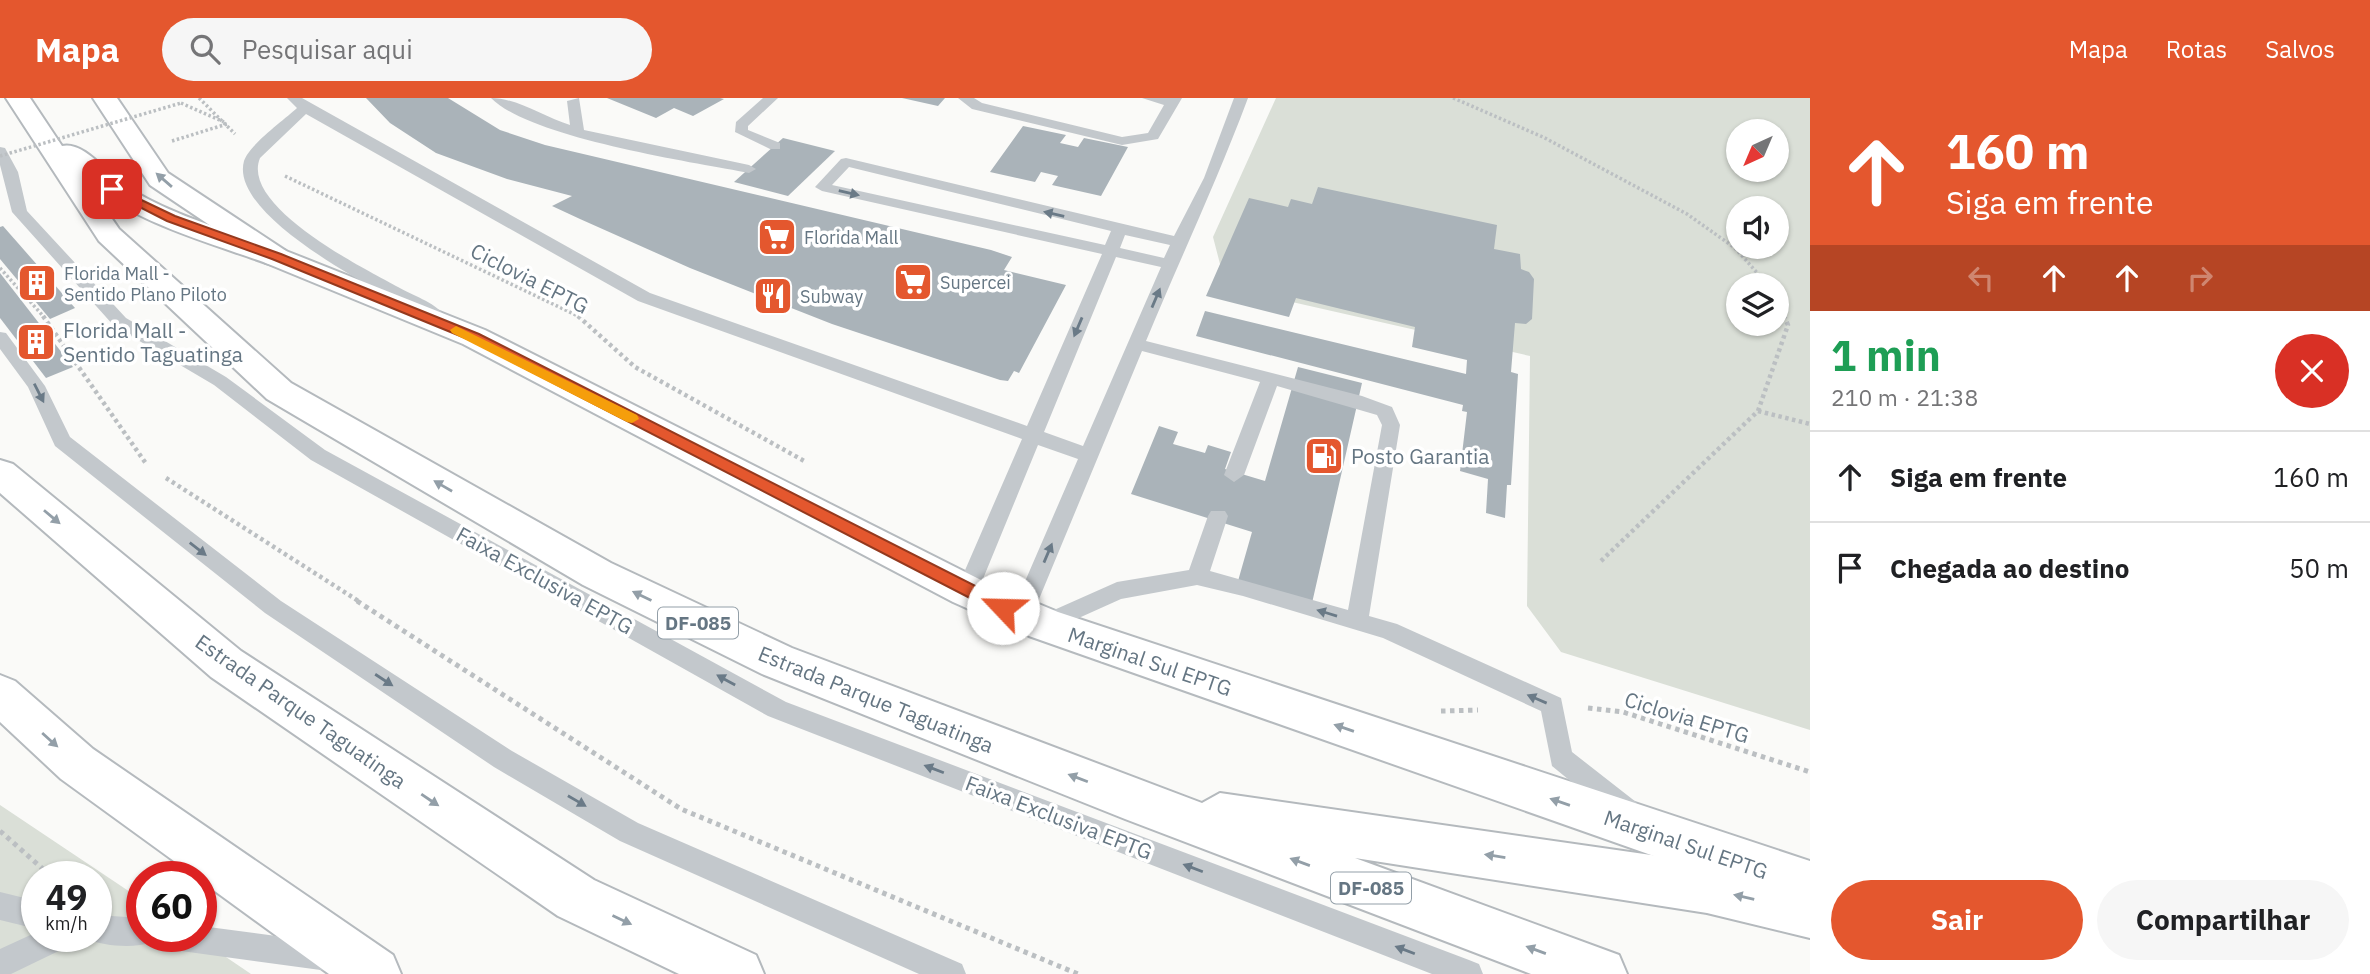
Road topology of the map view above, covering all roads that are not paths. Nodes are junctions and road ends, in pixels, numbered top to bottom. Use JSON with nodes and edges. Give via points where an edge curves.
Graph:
{"nodes":[{"id":1,"x":105,"y":98,"type":"edge"},
{"id":2,"x":498,"y":98,"type":"edge"},
{"id":3,"x":771,"y":98,"type":"edge"},
{"id":4,"x":965,"y":98,"type":"edge"},
{"id":5,"x":1149,"y":98,"type":"edge"},
{"id":6,"x":1241,"y":98,"type":"edge"},
{"id":7,"x":574,"y":101,"type":"dead end"},
{"id":8,"x":1174,"y":101,"type":"edge"},
{"id":9,"x":300,"y":103,"type":"edge"},
{"id":10,"x":23,"y":108,"type":"edge"},
{"id":11,"x":577,"y":130,"type":"junction"},
{"id":12,"x":775,"y":146,"type":"dead end"},
{"id":13,"x":0,"y":151,"type":"edge"},
{"id":14,"x":827,"y":158,"type":"dead end"},
{"id":15,"x":846,"y":162,"type":"junction"},
{"id":16,"x":749,"y":169,"type":"dead end"},
{"id":17,"x":802,"y":182,"type":"dead end"},
{"id":18,"x":822,"y":187,"type":"junction"},
{"id":19,"x":1120,"y":229,"type":"junction"},
{"id":20,"x":1179,"y":242,"type":"junction"},
{"id":21,"x":1111,"y":250,"type":"junction"},
{"id":22,"x":276,"y":257,"type":"junction"},
{"id":23,"x":1170,"y":264,"type":"junction"},
{"id":24,"x":0,"y":337,"type":"edge"},
{"id":25,"x":474,"y":337,"type":"junction"},
{"id":26,"x":1137,"y":344,"type":"junction"},
{"id":27,"x":1271,"y":378,"type":"junction"},
{"id":28,"x":1033,"y":435,"type":"junction"},
{"id":29,"x":1090,"y":456,"type":"junction"},
{"id":30,"x":0,"y":473,"type":"edge"},
{"id":31,"x":1234,"y":475,"type":"dead end"},
{"id":32,"x":1218,"y":516,"type":"dead end"},
{"id":33,"x":1197,"y":577,"type":"junction"},
{"id":34,"x":967,"y":591,"type":"junction"},
{"id":35,"x":1032,"y":620,"type":"junction"},
{"id":36,"x":1357,"y":622,"type":"junction"},
{"id":37,"x":0,"y":694,"type":"edge"},
{"id":38,"x":1142,"y":803,"type":"junction"},
{"id":39,"x":1655,"y":835,"type":"junction"},
{"id":40,"x":1810,"y":886,"type":"edge"},
{"id":41,"x":0,"y":906,"type":"edge"},
{"id":42,"x":21,"y":911,"type":"edge"},
{"id":43,"x":1810,"y":912,"type":"edge"},
{"id":44,"x":217,"y":943,"type":"edge"},
{"id":45,"x":26,"y":952,"type":"edge"},
{"id":46,"x":0,"y":964,"type":"edge"},
{"id":47,"x":364,"y":967,"type":"edge"},
{"id":48,"x":737,"y":974,"type":"edge"},
{"id":49,"x":951,"y":974,"type":"edge"},
{"id":50,"x":1469,"y":974,"type":"edge"},
{"id":51,"x":1600,"y":974,"type":"edge"}],
"edges":[{"from":22,"to":1,"type":"main road","name":"Marginal Sul EPTG","one_way":true,"via":[[159,179]]},
{"from":2,"to":11,"type":"lane","via":[[537,119]]},
{"from":3,"to":12,"type":"lane","via":[[741,125],[748,137]]},
{"from":4,"to":8,"type":"lane","via":[[977,106],[1122,141],[1153,136]]},
{"from":5,"to":8,"type":"lane"},
{"from":6,"to":20,"type":"lane","via":[[1211,178]]},
{"from":7,"to":11,"type":"lane"},
{"from":9,"to":25,"type":"lane","via":[[251,160],[249,174],[255,192],[298,234]]},
{"from":9,"to":28,"type":"lane","via":[[644,297]]},
{"from":10,"to":22,"type":"main road","via":[[112,189],[171,219]]},
{"from":38,"to":10,"type":"main road","name":"Estrada Parque Taguatinga","number":"DF-085","one_way":true,"via":[[777,661],[597,574],[279,391],[109,235]]},
{"from":11,"to":16,"type":"lane"},
{"from":50,"to":13,"type":"lane","name":"Faixa Exclusiva EPTG","one_way":true,"via":[[777,709],[318,455],[220,382],[120,322],[20,212],[11,172]]},
{"from":14,"to":15,"type":"lane"},
{"from":15,"to":18,"type":"lane"},
{"from":19,"to":15,"type":"lane","one_way":true},
{"from":17,"to":18,"type":"lane"},
{"from":18,"to":21,"type":"lane","one_way":true},
{"from":19,"to":20,"type":"lane"},
{"from":19,"to":21,"type":"lane"},
{"from":20,"to":23,"type":"lane"},
{"from":21,"to":23,"type":"lane"},
{"from":21,"to":28,"type":"lane","one_way":true},
{"from":22,"to":25,"type":"main road","name":"Marginal Sul EPTG"},
{"from":26,"to":23,"type":"lane","one_way":true},
{"from":24,"to":49,"type":"lane","one_way":true,"via":[[36,386],[62,441],[273,607],[503,759],[629,832]]},
{"from":25,"to":34,"type":"main road","name":"Marginal Sul EPTG"},
{"from":26,"to":27,"type":"lane"},
{"from":26,"to":29,"type":"lane"},
{"from":27,"to":31,"type":"lane"},
{"from":27,"to":36,"type":"lane","via":[[1385,411],[1391,425]]},
{"from":28,"to":29,"type":"lane"},
{"from":28,"to":34,"type":"lane"},
{"from":35,"to":29,"type":"lane","one_way":true},
{"from":30,"to":48,"type":"main road","name":"Estrada Parque Taguatinga","one_way":true,"via":[[226,664],[576,898]]},
{"from":32,"to":33,"type":"lane"},
{"from":33,"to":35,"type":"lane","via":[[1146,583]]},
{"from":36,"to":33,"type":"lane","one_way":true},
{"from":34,"to":35,"type":"main road","name":"Marginal Sul EPTG"},
{"from":39,"to":35,"type":"main road","name":"Marginal Sul EPTG","one_way":true},
{"from":39,"to":36,"type":"lane","one_way":true,"via":[[1561,758],[1552,705],[1389,631]]},
{"from":37,"to":47,"type":"main road","one_way":true,"via":[[77,764]]},
{"from":43,"to":38,"type":"main road","one_way":true,"via":[[1707,888]]},
{"from":51,"to":38,"type":"main road","name":"Estrada Parque Taguatinga","number":"DF-085","one_way":true},
{"from":39,"to":40,"type":"main road","name":"Marginal Sul EPTG"},
{"from":41,"to":42,"type":"lane"},
{"from":44,"to":47,"type":"lane"},
{"from":45,"to":46,"type":"lane"}]}
